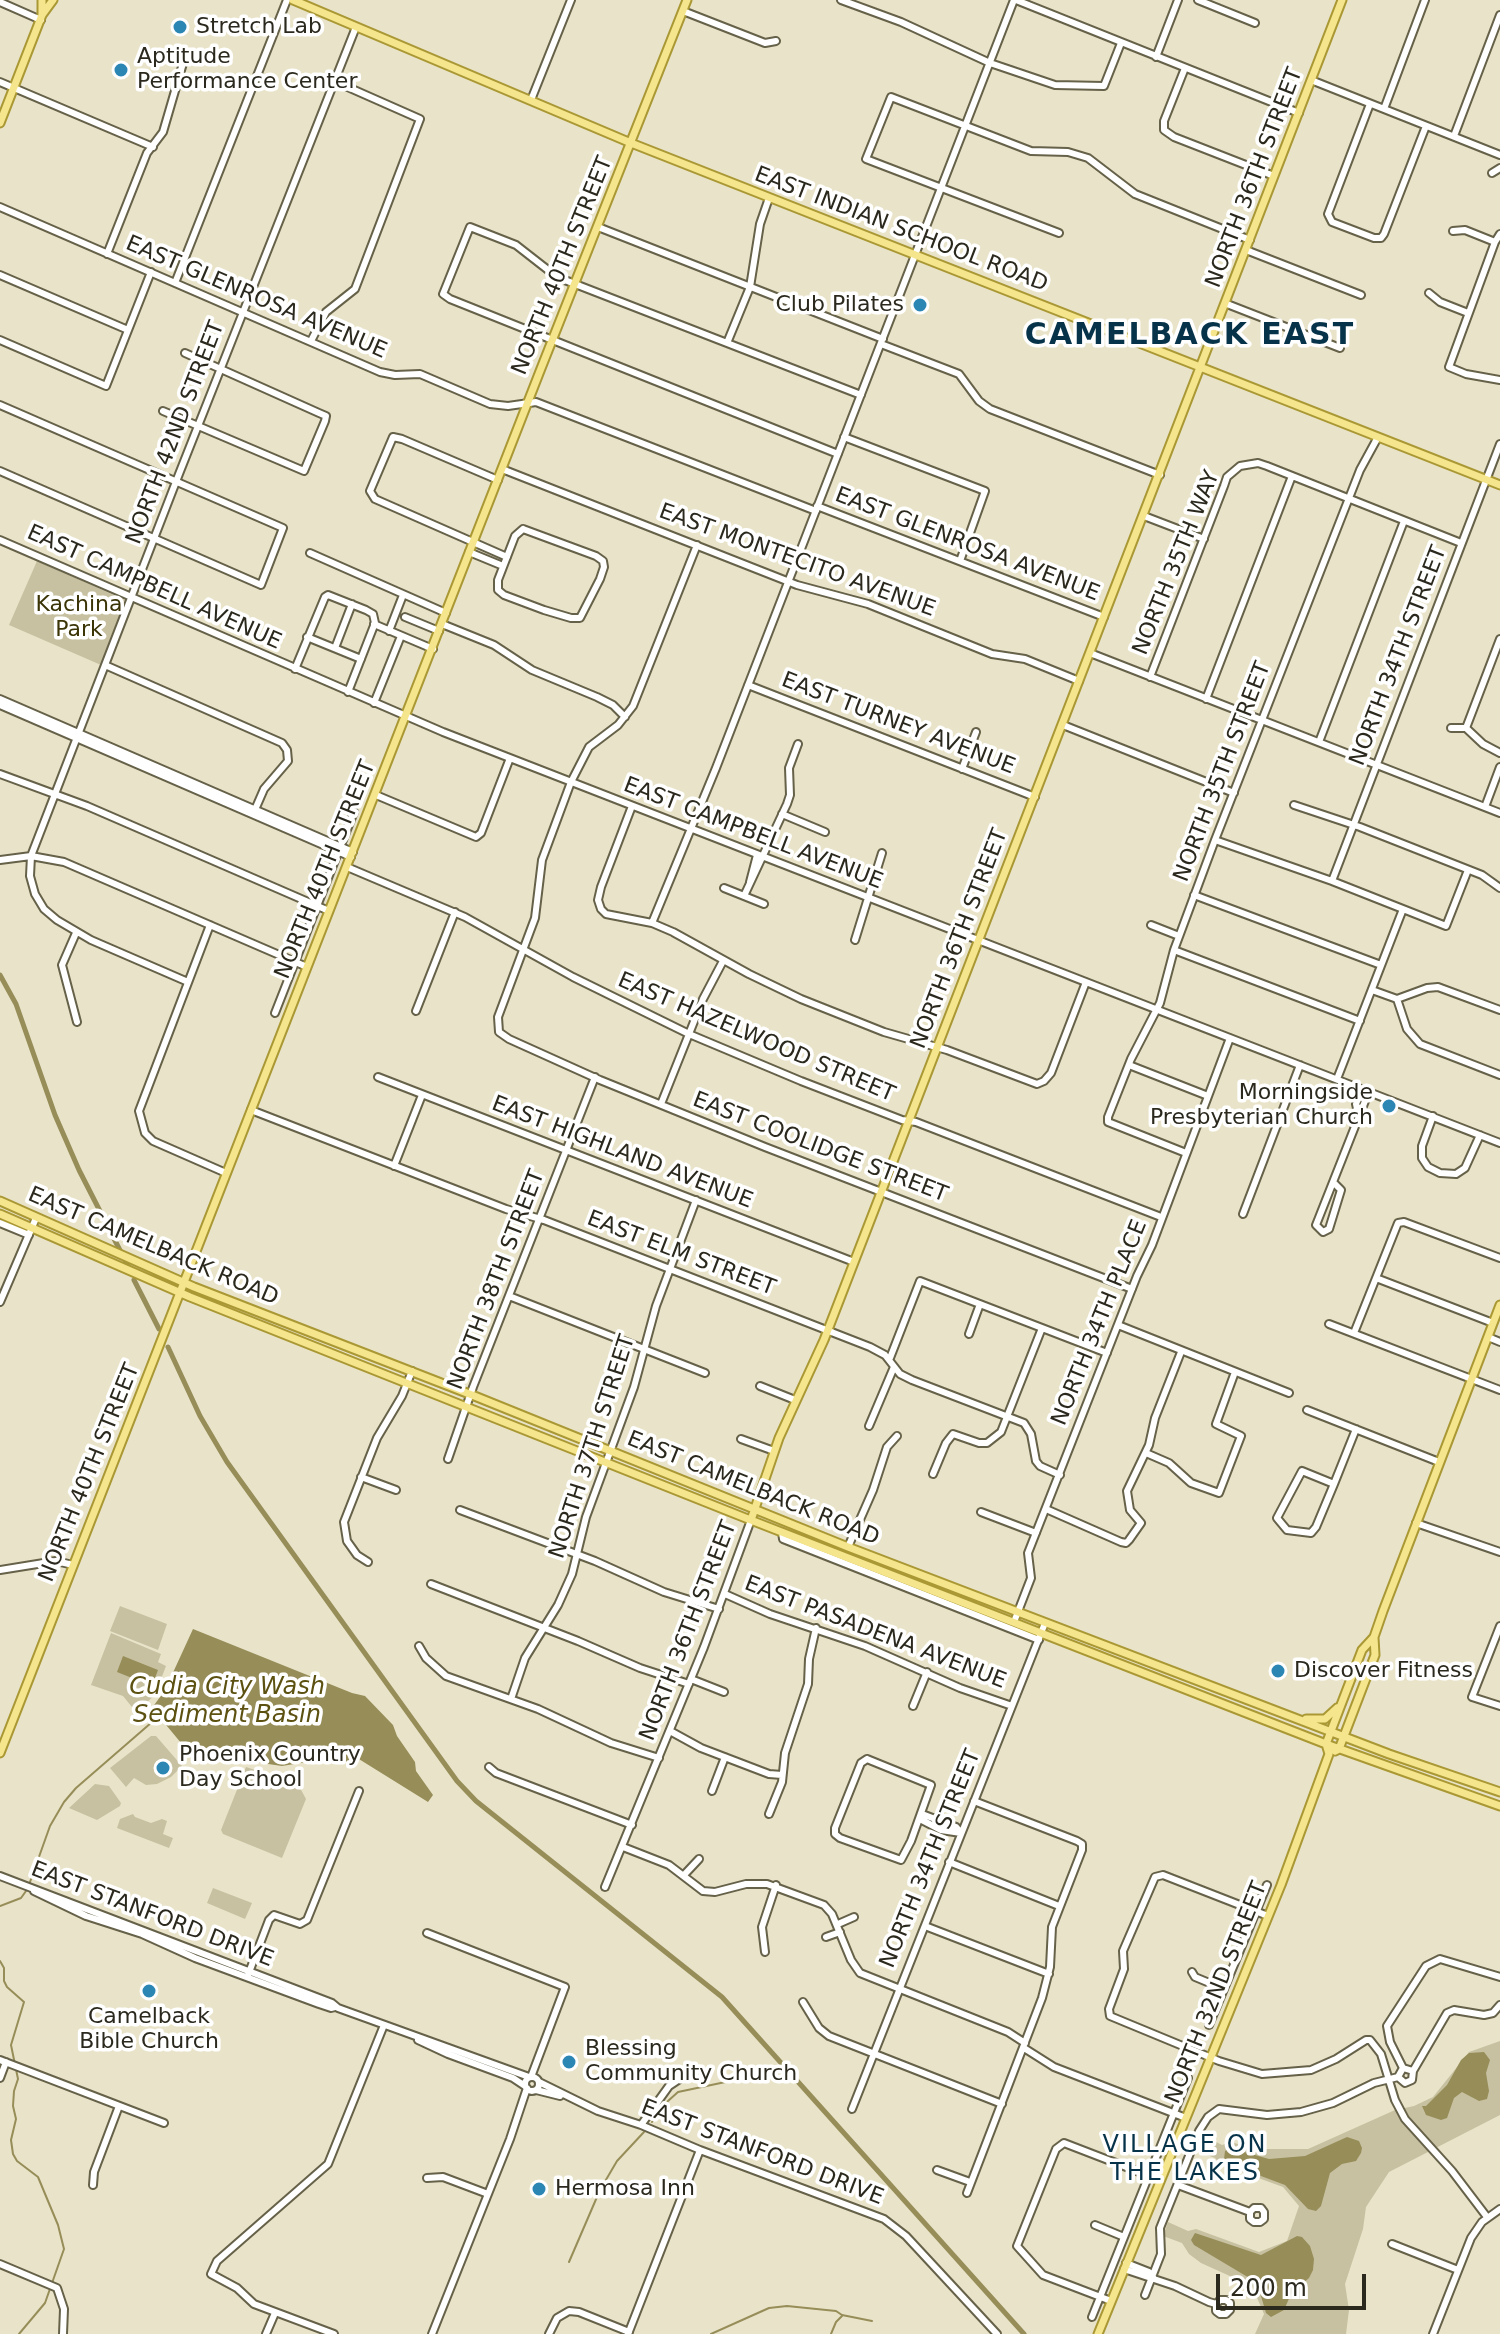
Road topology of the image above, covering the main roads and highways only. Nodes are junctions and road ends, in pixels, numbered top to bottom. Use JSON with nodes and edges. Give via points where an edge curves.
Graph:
{"nodes":[{"id":1,"x":42,"y":0,"type":"edge"},
{"id":2,"x":53,"y":0,"type":"edge"},
{"id":3,"x":290,"y":0,"type":"edge"},
{"id":4,"x":687,"y":0,"type":"edge"},
{"id":5,"x":1342,"y":0,"type":"edge"},
{"id":6,"x":42,"y":18,"type":"junction"},
{"id":7,"x":0,"y":123,"type":"edge"},
{"id":8,"x":631,"y":143,"type":"junction"},
{"id":9,"x":1202,"y":367,"type":"junction"},
{"id":10,"x":1500,"y":485,"type":"edge"},
{"id":11,"x":0,"y":1201,"type":"edge"},
{"id":12,"x":0,"y":1214,"type":"edge"},
{"id":13,"x":184,"y":1282,"type":"junction"},
{"id":14,"x":180,"y":1293,"type":"junction"},
{"id":15,"x":1500,"y":1305,"type":"edge"},
{"id":16,"x":316,"y":1334,"type":"junction"},
{"id":17,"x":311,"y":1344,"type":"junction"},
{"id":18,"x":754,"y":1509,"type":"junction"},
{"id":19,"x":751,"y":1520,"type":"junction"},
{"id":20,"x":900,"y":1567,"type":"junction"},
{"id":21,"x":895,"y":1580,"type":"junction"},
{"id":22,"x":1374,"y":1637,"type":"junction"},
{"id":23,"x":1148,"y":1661,"type":"junction"},
{"id":24,"x":1143,"y":1673,"type":"junction"},
{"id":25,"x":1345,"y":1696,"type":"junction"},
{"id":26,"x":1276,"y":1710,"type":"junction"},
{"id":27,"x":1298,"y":1719,"type":"junction"},
{"id":28,"x":1271,"y":1723,"type":"junction"},
{"id":29,"x":1331,"y":1732,"type":"junction"},
{"id":30,"x":1344,"y":1737,"type":"junction"},
{"id":31,"x":1326,"y":1744,"type":"junction"},
{"id":32,"x":1339,"y":1749,"type":"junction"},
{"id":33,"x":0,"y":1753,"type":"edge"},
{"id":34,"x":1329,"y":1754,"type":"junction"},
{"id":35,"x":1434,"y":1770,"type":"junction"},
{"id":36,"x":1430,"y":1782,"type":"junction"},
{"id":37,"x":1500,"y":1792,"type":"edge"},
{"id":38,"x":1500,"y":1806,"type":"edge"},
{"id":39,"x":1098,"y":2334,"type":"edge"}],
"edges":[{"from":1,"to":6,"type":"main road"},
{"from":2,"to":6,"type":"main road"},
{"from":3,"to":8,"type":"main road","name":"EAST INDIAN SCHOOL ROAD"},
{"from":4,"to":8,"type":"main road","name":"NORTH 40TH STREET"},
{"from":5,"to":9,"type":"main road","name":"NORTH 36TH STREET"},
{"from":6,"to":7,"type":"main road"},
{"from":8,"to":9,"type":"main road","name":"EAST INDIAN SCHOOL ROAD"},
{"from":8,"to":13,"type":"main road","name":"NORTH 40TH STREET"},
{"from":9,"to":10,"type":"main road","name":"EAST INDIAN SCHOOL ROAD"},
{"from":9,"to":18,"type":"main road","name":"NORTH 36TH STREET"},
{"from":11,"to":13,"type":"main road","name":"EAST CAMELBACK ROAD"},
{"from":12,"to":14,"type":"main road","name":"EAST CAMELBACK ROAD","via":[[30,1232]]},
{"from":13,"to":14,"type":"main road","name":"NORTH 40TH STREET"},
{"from":13,"to":16,"type":"main road","name":"EAST CAMELBACK ROAD"},
{"from":14,"to":17,"type":"main road","name":"EAST CAMELBACK ROAD"},
{"from":14,"to":33,"type":"main road","name":"NORTH 40TH STREET"},
{"from":15,"to":22,"type":"main road"},
{"from":16,"to":17,"type":"main road"},
{"from":16,"to":18,"type":"main road","name":"EAST CAMELBACK ROAD"},
{"from":17,"to":19,"type":"main road","name":"EAST CAMELBACK ROAD"},
{"from":18,"to":19,"type":"main road","name":"NORTH 36TH STREET"},
{"from":18,"to":20,"type":"main road","name":"EAST CAMELBACK ROAD"},
{"from":19,"to":21,"type":"main road","name":"EAST CAMELBACK ROAD"},
{"from":20,"to":21,"type":"main road"},
{"from":20,"to":23,"type":"main road","name":"EAST CAMELBACK ROAD"},
{"from":21,"to":24,"type":"main road","name":"EAST CAMELBACK ROAD"},
{"from":22,"to":25,"type":"main road","via":[[1362,1650]]},
{"from":22,"to":30,"type":"main road","via":[[1375,1655]]},
{"from":23,"to":24,"type":"main road"},
{"from":23,"to":26,"type":"main road","name":"EAST CAMELBACK ROAD"},
{"from":24,"to":28,"type":"main road","name":"EAST CAMELBACK ROAD"},
{"from":25,"to":27,"type":"main road","via":[[1325,1719]]},
{"from":25,"to":29,"type":"main road"},
{"from":26,"to":27,"type":"main road","name":"EAST CAMELBACK ROAD"},
{"from":26,"to":28,"type":"main road"},
{"from":27,"to":29,"type":"main road","name":"EAST CAMELBACK ROAD"},
{"from":28,"to":31,"type":"main road","name":"EAST CAMELBACK ROAD"},
{"from":29,"to":30,"type":"main road","name":"EAST CAMELBACK ROAD"},
{"from":29,"to":31,"type":"main road"},
{"from":30,"to":32,"type":"main road"},
{"from":30,"to":35,"type":"main road","name":"EAST CAMELBACK ROAD"},
{"from":31,"to":32,"type":"main road","name":"EAST CAMELBACK ROAD"},
{"from":31,"to":34,"type":"main road"},
{"from":32,"to":34,"type":"main road"},
{"from":32,"to":36,"type":"main road","name":"EAST CAMELBACK ROAD"},
{"from":34,"to":39,"type":"main road","name":"NORTH 32ND STREET"},
{"from":35,"to":36,"type":"main road"},
{"from":35,"to":37,"type":"main road","name":"EAST CAMELBACK ROAD"},
{"from":36,"to":38,"type":"main road","name":"EAST CAMELBACK ROAD"}]}
